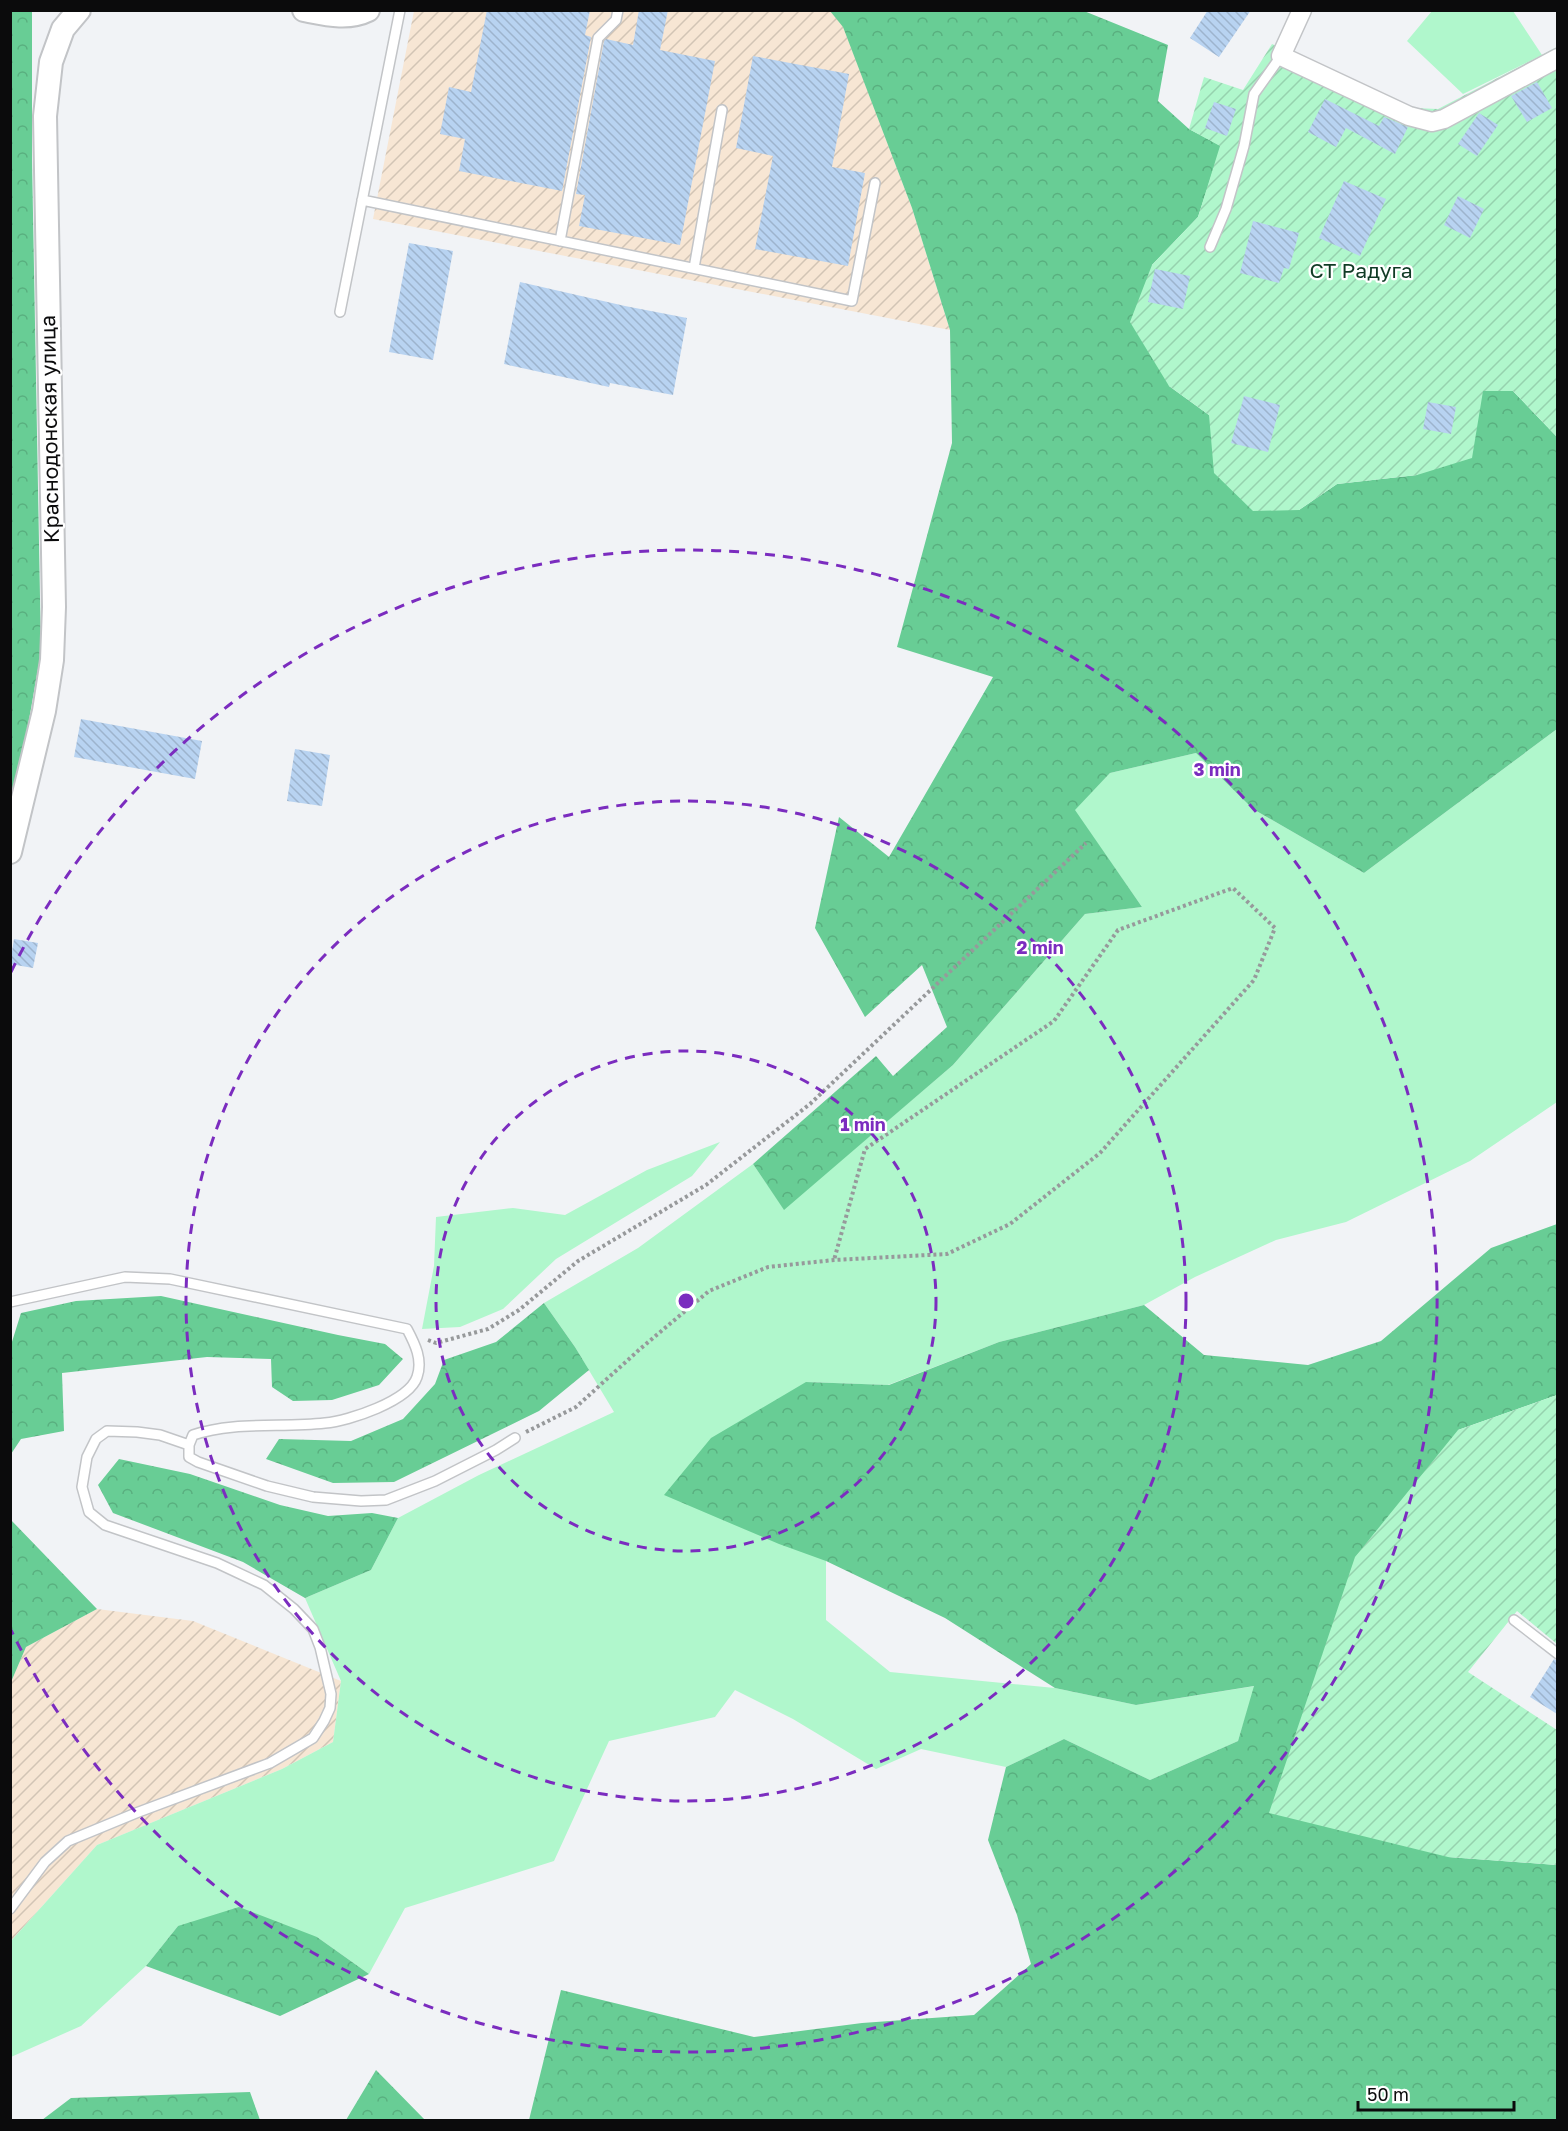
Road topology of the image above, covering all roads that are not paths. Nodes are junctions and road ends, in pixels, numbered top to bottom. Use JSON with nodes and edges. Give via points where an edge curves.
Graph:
{"nodes":[{"id":1,"x":79,"y":10,"type":"edge"},
{"id":2,"x":304,"y":10,"type":"edge"},
{"id":3,"x":368,"y":10,"type":"edge"},
{"id":4,"x":400,"y":10,"type":"edge"},
{"id":5,"x":618,"y":10,"type":"edge"},
{"id":6,"x":1302,"y":10,"type":"edge"},
{"id":7,"x":340,"y":13,"type":"edge"},
{"id":8,"x":1281,"y":56,"type":"junction"},
{"id":9,"x":1557,"y":58,"type":"edge"},
{"id":10,"x":722,"y":110,"type":"dead end"},
{"id":11,"x":876,"y":183,"type":"dead end"},
{"id":12,"x":362,"y":201,"type":"junction"},
{"id":13,"x":560,"y":241,"type":"junction"},
{"id":14,"x":1210,"y":247,"type":"dead end"},
{"id":15,"x":694,"y":268,"type":"junction"},
{"id":16,"x":340,"y":312,"type":"dead end"},
{"id":17,"x":10,"y":852,"type":"edge"},
{"id":18,"x":10,"y":1302,"type":"edge"},
{"id":19,"x":515,"y":1438,"type":"road end"},
{"id":20,"x":189,"y":1445,"type":"junction"},
{"id":21,"x":1514,"y":1620,"type":"dead end"},
{"id":22,"x":1557,"y":1654,"type":"edge"},
{"id":23,"x":10,"y":1910,"type":"edge"}],
"edges":[{"from":1,"to":17,"type":"street","name":"Краснодонская улица","via":[[63,29],[51,62],[45,116],[52,660],[44,711]]},
{"from":2,"to":7,"type":"street"},
{"from":3,"to":7,"type":"street","via":[[362,14]]},
{"from":4,"to":12,"type":"lane"},
{"from":5,"to":13,"type":"lane","via":[[616,20],[598,38]]},
{"from":6,"to":8,"type":"street"},
{"from":8,"to":9,"type":"street","via":[[1409,116],[1432,122]]},
{"from":8,"to":14,"type":"lane","via":[[1254,94],[1244,146]]},
{"from":10,"to":15,"type":"lane"},
{"from":11,"to":15,"type":"lane","via":[[852,301]]},
{"from":12,"to":13,"type":"lane"},
{"from":12,"to":16,"type":"lane"},
{"from":13,"to":15,"type":"lane"},
{"from":18,"to":20,"type":"lane","via":[[125,1277],[170,1278],[407,1329],[417,1349],[417,1379],[400,1397],[368,1411],[328,1423],[212,1428],[192,1435]]},
{"from":19,"to":20,"type":"lane","via":[[435,1481],[386,1500],[361,1501],[313,1497],[267,1486],[198,1462],[189,1457]]},
{"from":20,"to":23,"type":"lane","via":[[160,1435],[107,1431],[96,1439],[87,1457],[82,1487],[89,1512],[105,1525],[217,1563],[264,1585],[287,1603],[313,1629],[331,1694],[330,1708],[313,1738],[270,1763],[68,1841],[45,1862]]},
{"from":21,"to":22,"type":"lane"}]}
